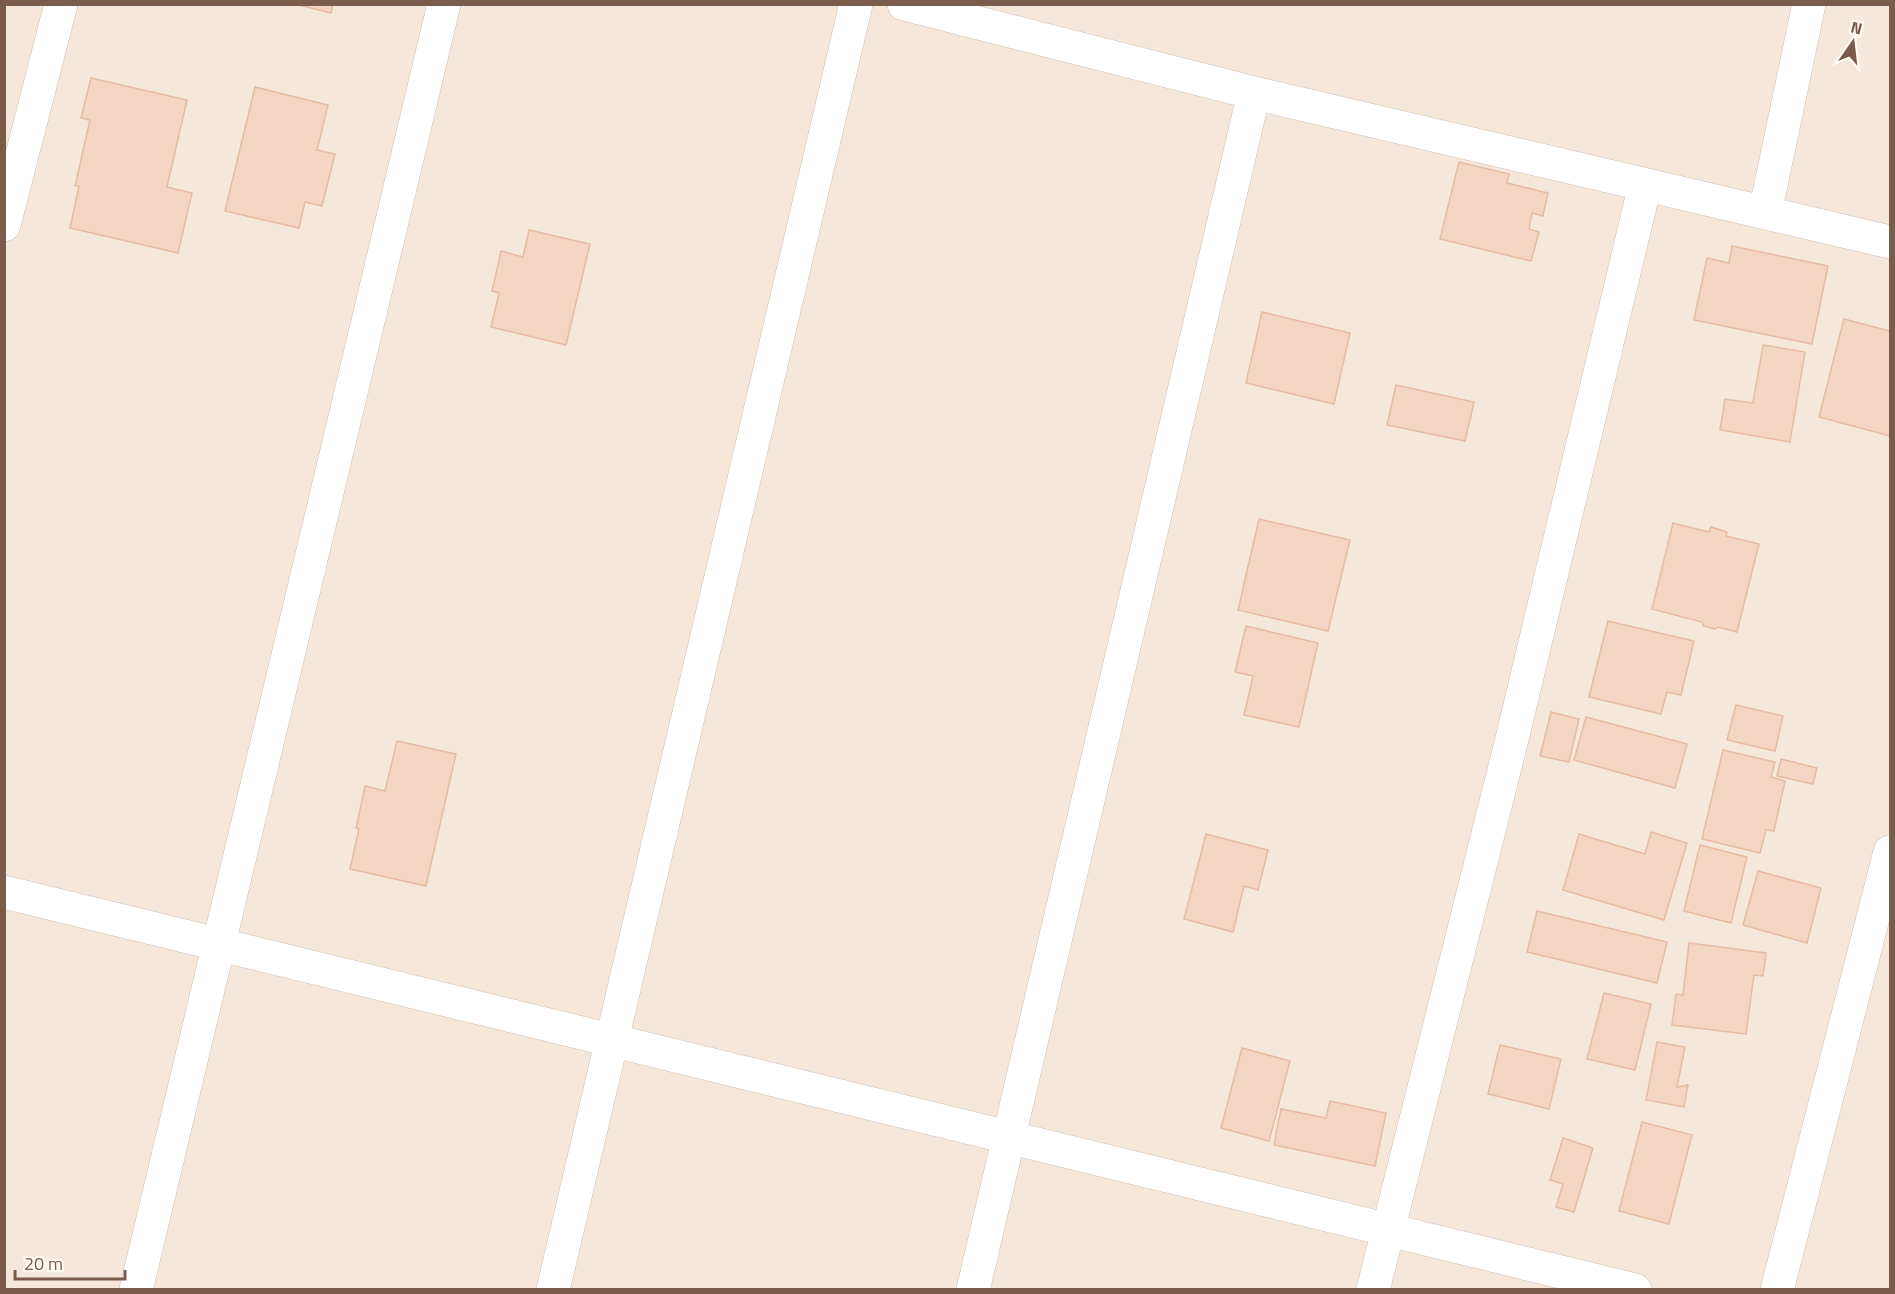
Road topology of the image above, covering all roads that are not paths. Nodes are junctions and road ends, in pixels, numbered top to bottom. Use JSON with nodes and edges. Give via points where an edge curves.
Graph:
{"nodes":[{"id":1,"x":61,"y":4,"type":"edge"},
{"id":2,"x":444,"y":4,"type":"edge"},
{"id":3,"x":856,"y":4,"type":"edge"},
{"id":4,"x":904,"y":4,"type":"edge"},
{"id":5,"x":1809,"y":4,"type":"edge"},
{"id":6,"x":1254,"y":93,"type":"junction"},
{"id":7,"x":1646,"y":185,"type":"junction"},
{"id":8,"x":1765,"y":213,"type":"junction"},
{"id":9,"x":4,"y":225,"type":"edge"},
{"id":10,"x":1890,"y":242,"type":"edge"},
{"id":11,"x":1890,"y":852,"type":"edge"},
{"id":12,"x":4,"y":892,"type":"edge"},
{"id":13,"x":219,"y":945,"type":"junction"},
{"id":14,"x":611,"y":1040,"type":"junction"},
{"id":15,"x":1009,"y":1137,"type":"junction"},
{"id":16,"x":1388,"y":1229,"type":"junction"},
{"id":17,"x":136,"y":1290,"type":"edge"},
{"id":18,"x":552,"y":1290,"type":"edge"},
{"id":19,"x":973,"y":1290,"type":"edge"},
{"id":20,"x":1373,"y":1290,"type":"edge"},
{"id":21,"x":1635,"y":1290,"type":"edge"},
{"id":22,"x":1777,"y":1290,"type":"edge"}],
"edges":[{"from":1,"to":9,"type":"street"},
{"from":2,"to":13,"type":"street"},
{"from":3,"to":14,"type":"street"},
{"from":4,"to":6,"type":"street"},
{"from":5,"to":8,"type":"street"},
{"from":6,"to":7,"type":"street"},
{"from":6,"to":15,"type":"street"},
{"from":7,"to":8,"type":"street"},
{"from":7,"to":16,"type":"street"},
{"from":8,"to":10,"type":"street"},
{"from":11,"to":22,"type":"street"},
{"from":12,"to":13,"type":"street"},
{"from":13,"to":14,"type":"street"},
{"from":13,"to":17,"type":"street"},
{"from":14,"to":15,"type":"street"},
{"from":14,"to":18,"type":"street"},
{"from":15,"to":16,"type":"street"},
{"from":15,"to":19,"type":"street"},
{"from":16,"to":20,"type":"street"},
{"from":16,"to":21,"type":"street"}]}
